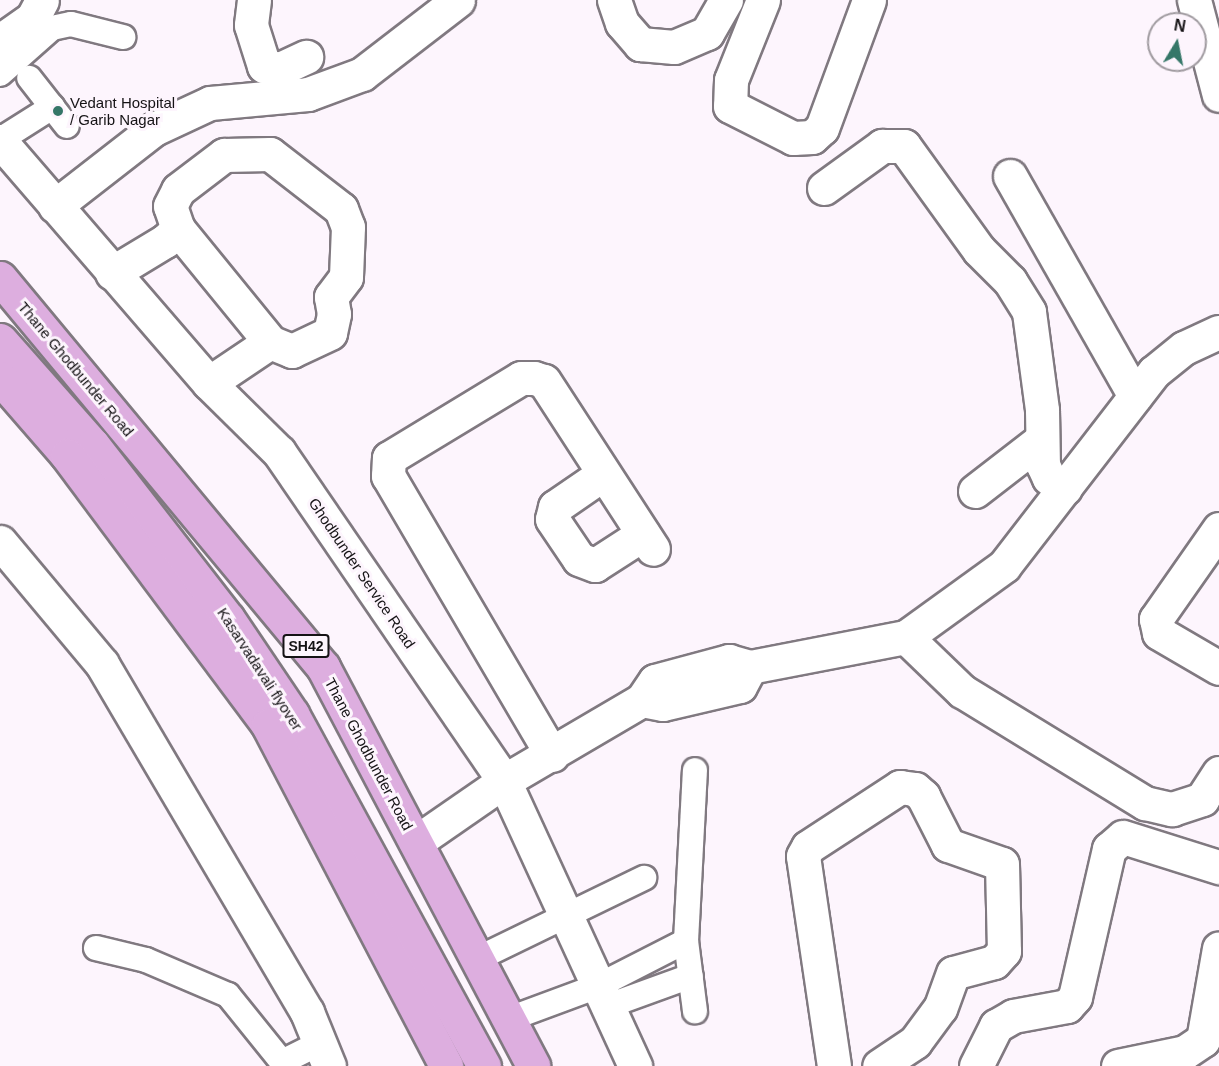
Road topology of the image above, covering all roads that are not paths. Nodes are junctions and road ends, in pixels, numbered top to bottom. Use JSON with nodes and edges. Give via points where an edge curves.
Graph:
{"nodes":[{"id":1,"x":42,"y":0,"type":"edge"},
{"id":2,"x":254,"y":0,"type":"edge"},
{"id":3,"x":458,"y":0,"type":"edge"},
{"id":4,"x":614,"y":0,"type":"edge"},
{"id":5,"x":726,"y":0,"type":"edge"},
{"id":6,"x":763,"y":0,"type":"edge"},
{"id":7,"x":869,"y":0,"type":"edge"},
{"id":8,"x":1194,"y":0,"type":"edge"},
{"id":9,"x":123,"y":37,"type":"dead end"},
{"id":10,"x":0,"y":41,"type":"edge"},
{"id":11,"x":306,"y":57,"type":"dead end"},
{"id":12,"x":0,"y":74,"type":"edge"},
{"id":13,"x":29,"y":78,"type":"dead end"},
{"id":14,"x":1219,"y":95,"type":"edge"},
{"id":15,"x":52,"y":107,"type":"junction"},
{"id":16,"x":67,"y":126,"type":"dead end"},
{"id":17,"x":0,"y":141,"type":"edge"},
{"id":18,"x":1010,"y":176,"type":"dead end"},
{"id":19,"x":824,"y":188,"type":"dead end"},
{"id":20,"x":55,"y":206,"type":"junction"},
{"id":21,"x":178,"y":229,"type":"junction"},
{"id":22,"x":112,"y":273,"type":"junction"},
{"id":23,"x":0,"y":278,"type":"edge"},
{"id":24,"x":1219,"y":332,"type":"edge"},
{"id":25,"x":0,"y":340,"type":"edge"},
{"id":26,"x":270,"y":342,"type":"junction"},
{"id":27,"x":0,"y":378,"type":"edge"},
{"id":28,"x":209,"y":383,"type":"junction"},
{"id":29,"x":1135,"y":396,"type":"junction"},
{"id":30,"x":1041,"y":440,"type":"junction"},
{"id":31,"x":603,"y":474,"type":"junction"},
{"id":32,"x":1065,"y":488,"type":"junction"},
{"id":33,"x":975,"y":491,"type":"dead end"},
{"id":34,"x":1219,"y":529,"type":"edge"},
{"id":35,"x":0,"y":542,"type":"edge"},
{"id":36,"x":906,"y":637,"type":"junction"},
{"id":37,"x":1219,"y":668,"type":"edge"},
{"id":38,"x":552,"y":755,"type":"junction"},
{"id":39,"x":695,"y":770,"type":"dead end"},
{"id":40,"x":1219,"y":773,"type":"edge"},
{"id":41,"x":504,"y":781,"type":"junction"},
{"id":42,"x":416,"y":842,"type":"junction"},
{"id":43,"x":1219,"y":867,"type":"edge"},
{"id":44,"x":644,"y":878,"type":"dead end"},
{"id":45,"x":565,"y":914,"type":"junction"},
{"id":46,"x":686,"y":941,"type":"junction"},
{"id":47,"x":96,"y":948,"type":"dead end"},
{"id":48,"x":1219,"y":948,"type":"edge"},
{"id":49,"x":477,"y":958,"type":"junction"},
{"id":50,"x":691,"y":976,"type":"junction"},
{"id":51,"x":603,"y":996,"type":"junction"},
{"id":52,"x":695,"y":1011,"type":"dead end"},
{"id":53,"x":509,"y":1019,"type":"junction"},
{"id":54,"x":324,"y":1054,"type":"edge"},
{"id":55,"x":283,"y":1064,"type":"edge"},
{"id":56,"x":446,"y":1066,"type":"edge"},
{"id":57,"x":484,"y":1066,"type":"edge"},
{"id":58,"x":533,"y":1066,"type":"edge"},
{"id":59,"x":635,"y":1066,"type":"edge"},
{"id":60,"x":652,"y":1066,"type":"edge"},
{"id":61,"x":834,"y":1066,"type":"edge"},
{"id":62,"x":879,"y":1066,"type":"edge"},
{"id":63,"x":976,"y":1066,"type":"edge"},
{"id":64,"x":1118,"y":1066,"type":"edge"}],
"edges":[{"from":1,"to":10,"type":"street","via":[[32,19]]},
{"from":2,"to":11,"type":"street","via":[[251,25],[264,66],[280,69]]},
{"from":3,"to":20,"type":"street","via":[[362,74],[308,94],[210,103],[154,129]]},
{"from":4,"to":5,"type":"street","via":[[622,22],[640,44],[674,48],[706,33]]},
{"from":6,"to":7,"type":"street","via":[[731,80],[730,106],[793,138],[812,137],[822,128]]},
{"from":8,"to":14,"type":"street"},
{"from":9,"to":12,"type":"lane","via":[[71,24],[52,28]]},
{"from":13,"to":15,"type":"lane"},
{"from":15,"to":16,"type":"lane"},
{"from":15,"to":17,"type":"lane"},
{"from":17,"to":20,"type":"street","name":"Ghodbunder Service Road"},
{"from":18,"to":29,"type":"street"},
{"from":19,"to":30,"type":"street","via":[[882,146],[904,146],[979,250],[1011,281],[1029,312],[1042,410]]},
{"from":20,"to":22,"type":"street","name":"Ghodbunder Service Road"},
{"from":21,"to":22,"type":"street"},
{"from":21,"to":26,"type":"street"},
{"from":21,"to":26,"type":"street","via":[[170,206],[177,190],[224,155],[270,154],[341,209],[348,227],[346,277],[331,297],[334,314],[330,333],[292,351]]},
{"from":22,"to":28,"type":"street","name":"Ghodbunder Service Road"},
{"from":23,"to":42,"type":"main road","name":"Thane Ghodbunder Road","number":"SH42","via":[[323,667]]},
{"from":24,"to":29,"type":"street","via":[[1184,348],[1154,372]]},
{"from":25,"to":57,"type":"main road","name":"Kasarvadavali flyover","via":[[93,445],[254,657],[292,714]]},
{"from":26,"to":28,"type":"street"},
{"from":27,"to":56,"type":"main road","via":[[67,454],[268,725]]},
{"from":28,"to":41,"type":"street","name":"Ghodbunder Service Road","via":[[279,452]]},
{"from":29,"to":32,"type":"street"},
{"from":30,"to":32,"type":"street","via":[[1043,465],[1049,478]]},
{"from":30,"to":33,"type":"street"},
{"from":31,"to":31,"type":"street","via":[[648,542],[595,565],[579,559],[552,519],[555,507]]},
{"from":31,"to":38,"type":"street","via":[[544,381],[534,378],[521,378],[396,452],[387,466],[388,476]]},
{"from":32,"to":36,"type":"street","via":[[1004,566]]},
{"from":34,"to":37,"type":"street","via":[[1156,619],[1159,633]]},
{"from":35,"to":54,"type":"street","via":[[102,664],[307,1012]]},
{"from":36,"to":38,"type":"street","via":[[750,667],[729,661],[655,681],[642,700]]},
{"from":36,"to":40,"type":"street","via":[[962,691],[1145,802],[1172,809],[1202,799]]},
{"from":38,"to":41,"type":"street"},
{"from":39,"to":46,"type":"lane"},
{"from":41,"to":42,"type":"street"},
{"from":41,"to":45,"type":"street","name":"Ghodbunder Service Road"},
{"from":42,"to":49,"type":"main road","name":"Thane Ghodbunder Road","number":"SH42"},
{"from":43,"to":63,"type":"street","via":[[1123,837],[1109,849],[1075,997],[1067,1006],[1013,1016],[996,1026]]},
{"from":44,"to":45,"type":"lane"},
{"from":45,"to":49,"type":"lane"},
{"from":45,"to":51,"type":"street","name":"Ghodbunder Service Road"},
{"from":46,"to":50,"type":"lane"},
{"from":46,"to":51,"type":"lane"},
{"from":47,"to":55,"type":"lane","via":[[146,960],[228,995]]},
{"from":48,"to":64,"type":"street","via":[[1203,1040],[1185,1052]]},
{"from":49,"to":53,"type":"main road","name":"Thane Ghodbunder Road","number":"SH42"},
{"from":50,"to":51,"type":"lane"},
{"from":50,"to":52,"type":"lane"},
{"from":51,"to":53,"type":"lane"},
{"from":51,"to":59,"type":"street","name":"Ghodbunder Service Road"},
{"from":53,"to":58,"type":"main road","name":"Thane Ghodbunder Road","number":"SH42"},
{"from":54,"to":55,"type":"lane"},
{"from":59,"to":60,"type":"street"},
{"from":61,"to":62,"type":"street","via":[[803,856],[808,847],[900,787],[915,789],[923,796],[948,844],[1002,864],[1004,951],[994,962],[952,973],[940,1008],[915,1042]]}]}
